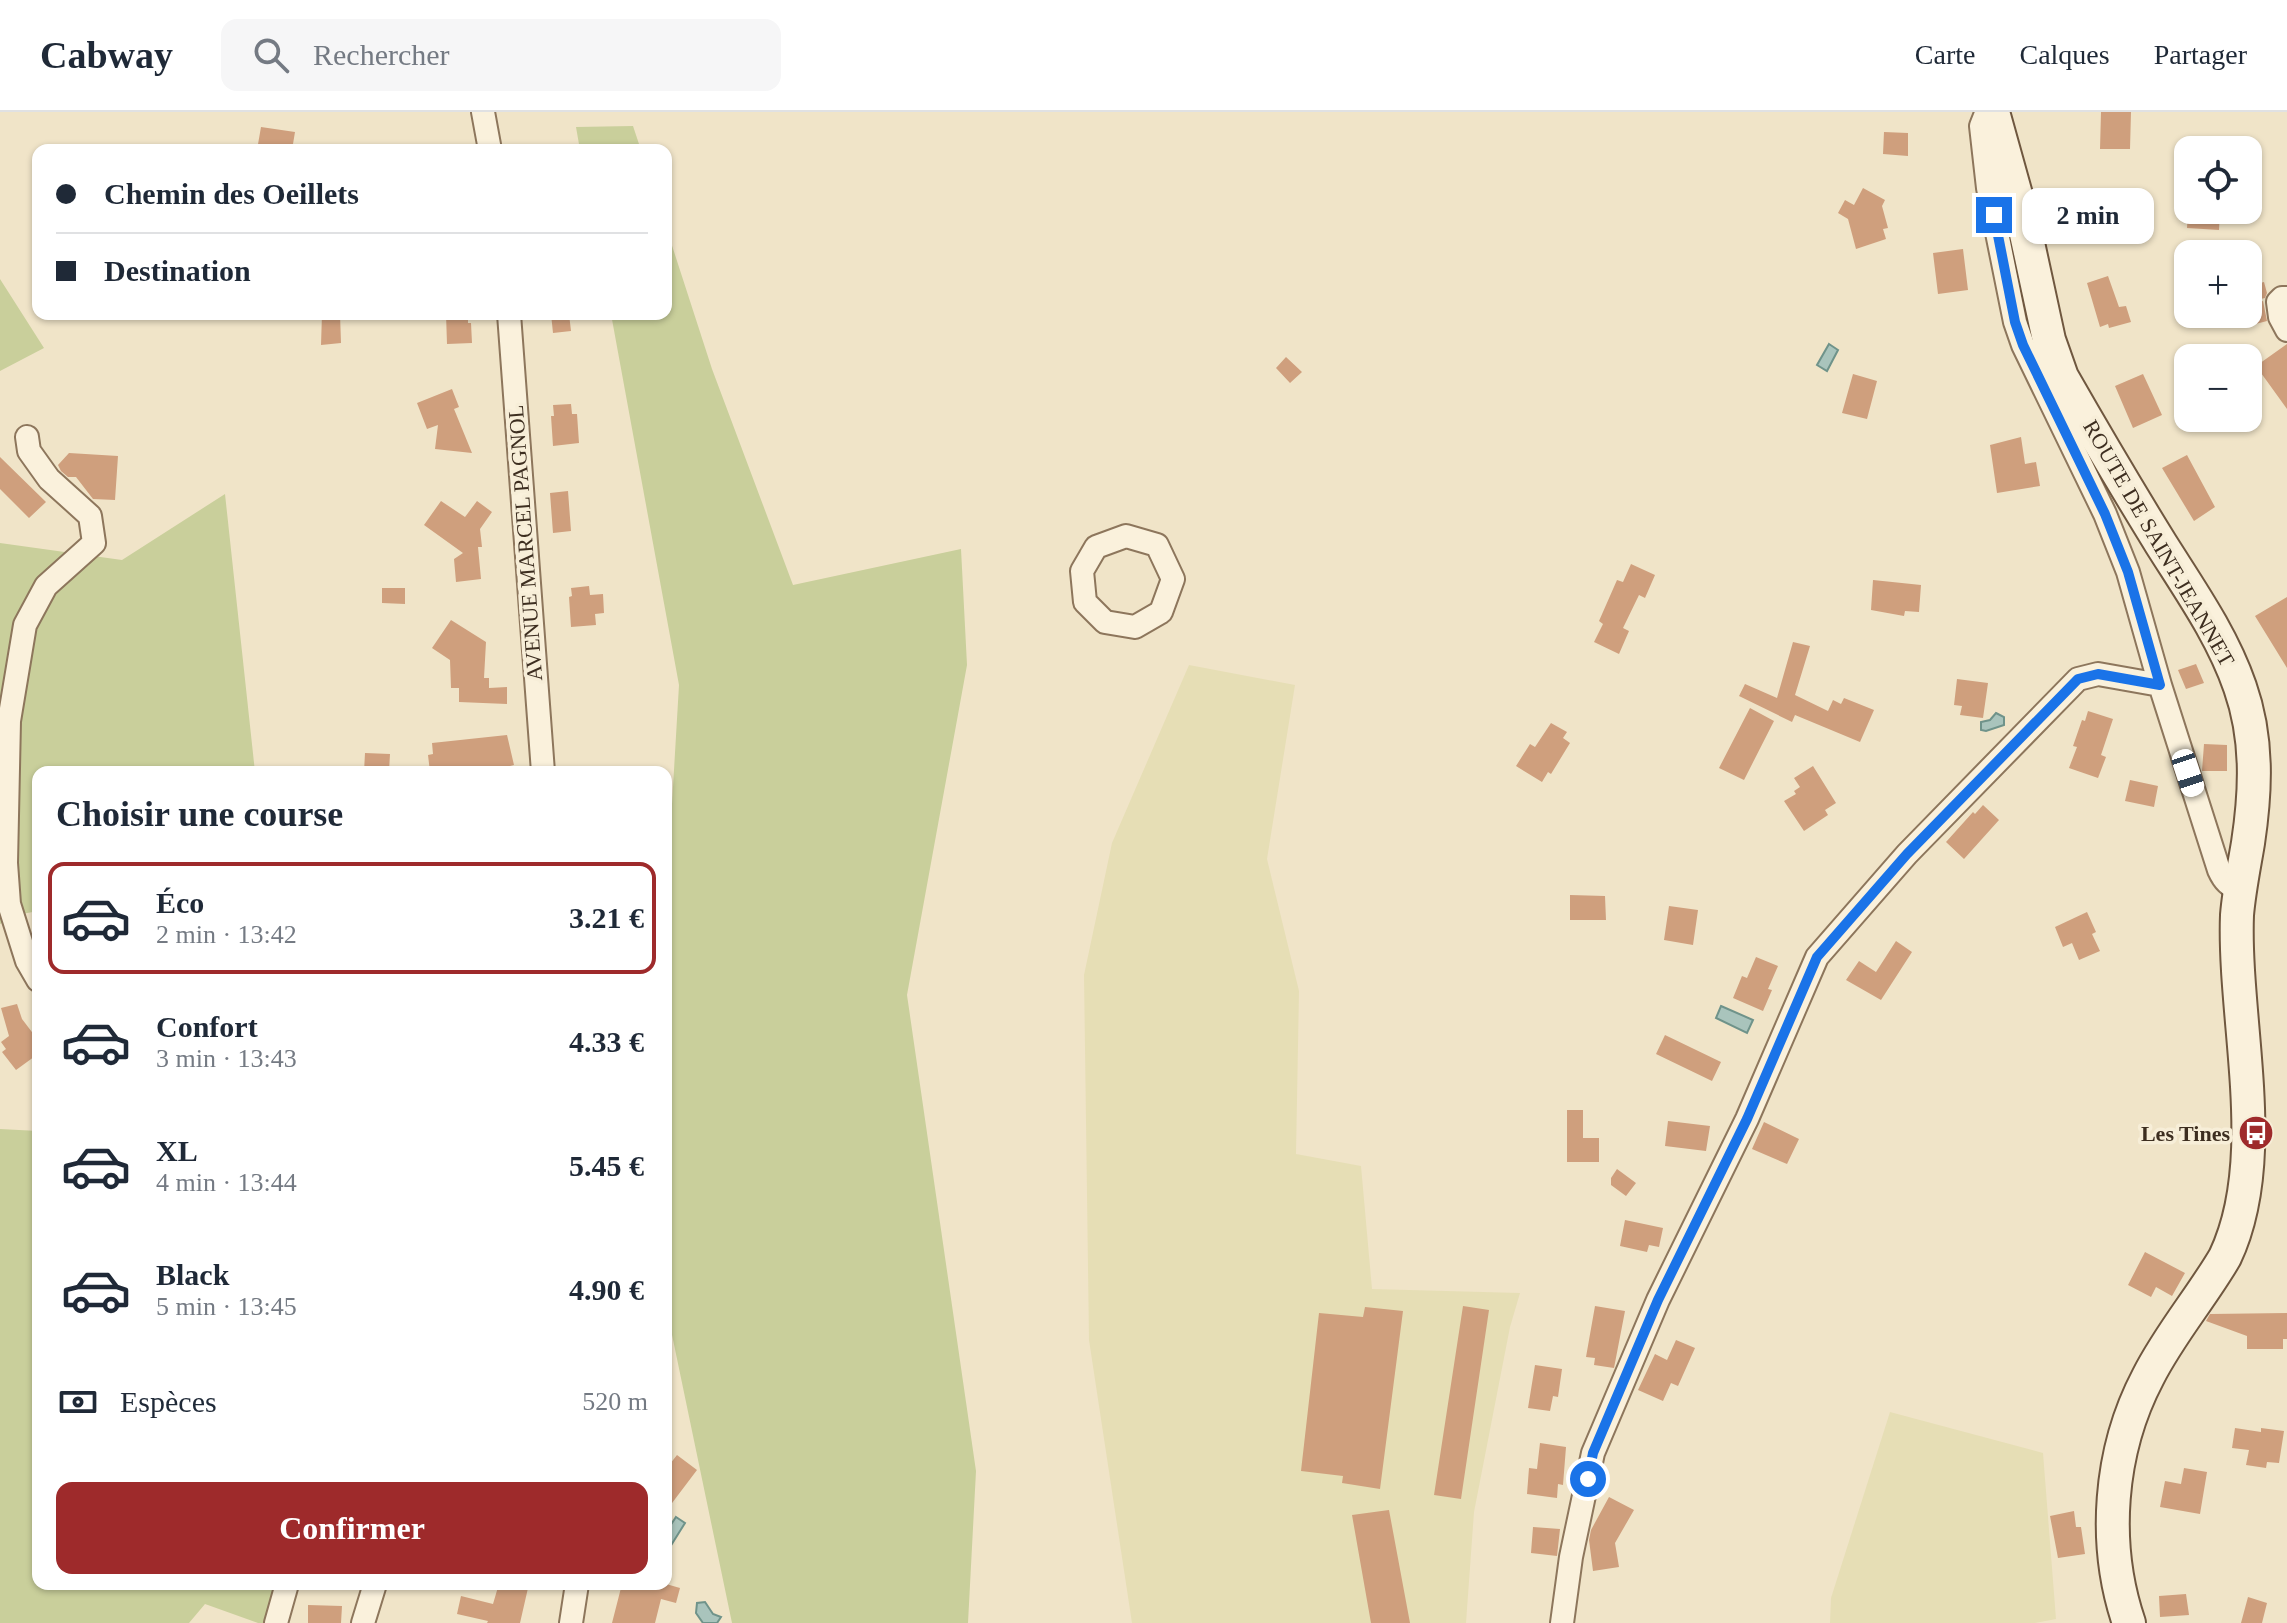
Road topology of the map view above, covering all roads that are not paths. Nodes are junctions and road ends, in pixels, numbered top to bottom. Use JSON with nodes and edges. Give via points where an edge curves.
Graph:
{"nodes":[{"id":1,"x":483,"y":112,"type":"edge"},
{"id":2,"x":1992,"y":112,"type":"edge"},
{"id":3,"x":489,"y":144,"type":"edge"},
{"id":4,"x":2287,"y":298,"type":"edge"},
{"id":5,"x":509,"y":320,"type":"edge"},
{"id":6,"x":2287,"y":330,"type":"edge"},
{"id":7,"x":27,"y":437,"type":"dead end"},
{"id":8,"x":1173,"y":579,"type":"joint"},
{"id":9,"x":2160,"y":685,"type":"junction"},
{"id":10,"x":543,"y":766,"type":"edge"},
{"id":11,"x":2240,"y":890,"type":"junction"},
{"id":12,"x":32,"y":970,"type":"edge"},
{"id":13,"x":285,"y":1590,"type":"edge"},
{"id":14,"x":373,"y":1590,"type":"edge"},
{"id":15,"x":577,"y":1590,"type":"edge"},
{"id":16,"x":276,"y":1623,"type":"edge"},
{"id":17,"x":363,"y":1623,"type":"edge"},
{"id":18,"x":571,"y":1623,"type":"edge"},
{"id":19,"x":1562,"y":1623,"type":"edge"},
{"id":20,"x":2129,"y":1623,"type":"edge"}],
"edges":[{"from":1,"to":3,"type":"street"},
{"from":2,"to":9,"type":"street","via":[[1982,121],[1983,145],[2015,322],[2105,514],[2128,572]]},
{"from":2,"to":11,"type":"main road","name":"ROUTE DE SAINT-JEANNET","via":[[2062,377],[2203,610],[2233,667],[2246,706],[2254,787]]},
{"from":4,"to":6,"type":"street","via":[[2278,307]]},
{"from":5,"to":10,"type":"street","name":"AVENUE MARCEL PAGNOL"},
{"from":7,"to":12,"type":"street","via":[[29,451],[49,479],[90,516],[94,543],[46,586],[25,625],[9,721],[9,904]]},
{"from":8,"to":8,"type":"street","via":[[1157,545],[1126,536],[1096,547],[1082,571],[1085,602],[1105,622],[1135,627],[1161,612]]},
{"from":9,"to":11,"type":"street","via":[[2219,870],[2223,880]]},
{"from":9,"to":19,"type":"street","via":[[2098,674],[2078,679],[1907,854],[1817,957],[1593,1453]]},
{"from":11,"to":20,"type":"main road","name":"ROUTE DE SAINT-JEANNET","via":[[2247,1132],[2241,1207],[2225,1257],[2149,1374],[2128,1424],[2113,1524],[2115,1569]]},
{"from":13,"to":16,"type":"street"},
{"from":14,"to":17,"type":"street"},
{"from":15,"to":18,"type":"street"}]}
